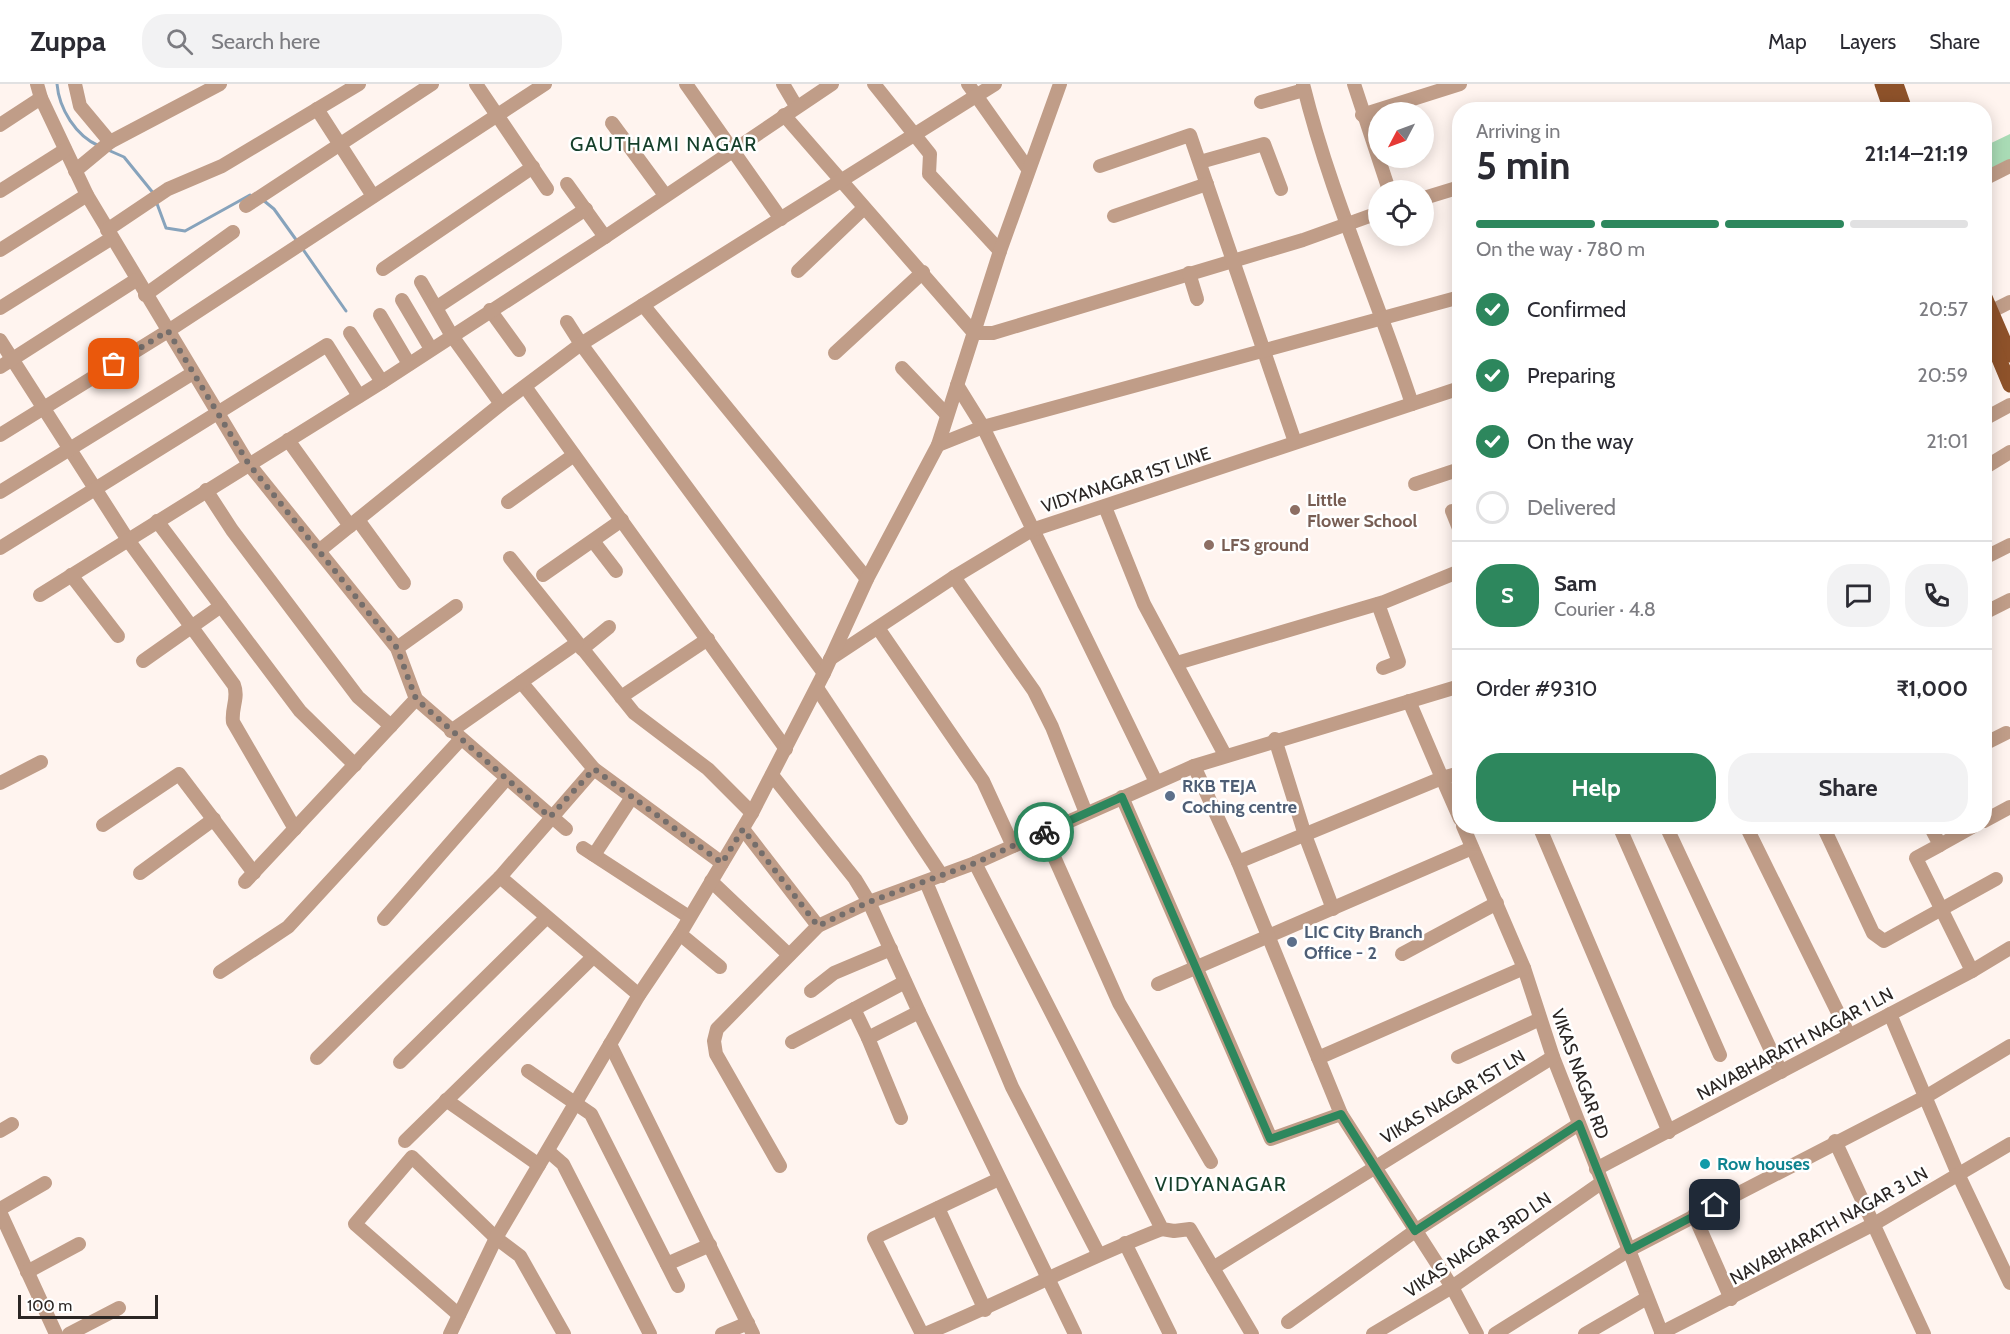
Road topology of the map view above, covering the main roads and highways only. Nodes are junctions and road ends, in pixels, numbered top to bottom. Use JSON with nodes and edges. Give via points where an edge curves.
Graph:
{"nodes":[{"id":1,"x":1882,"y":84,"type":"edge"},
{"id":2,"x":1896,"y":84,"type":"edge"},
{"id":3,"x":1888,"y":102,"type":"edge"},
{"id":4,"x":1902,"y":102,"type":"edge"},
{"id":5,"x":1992,"y":324,"type":"edge"},
{"id":6,"x":1992,"y":348,"type":"edge"},
{"id":7,"x":2010,"y":356,"type":"edge"},
{"id":8,"x":2010,"y":385,"type":"edge"}],
"edges":[{"from":1,"to":3,"type":"main road"},
{"from":2,"to":4,"type":"main road"},
{"from":5,"to":7,"type":"main road"},
{"from":6,"to":8,"type":"main road"}]}
